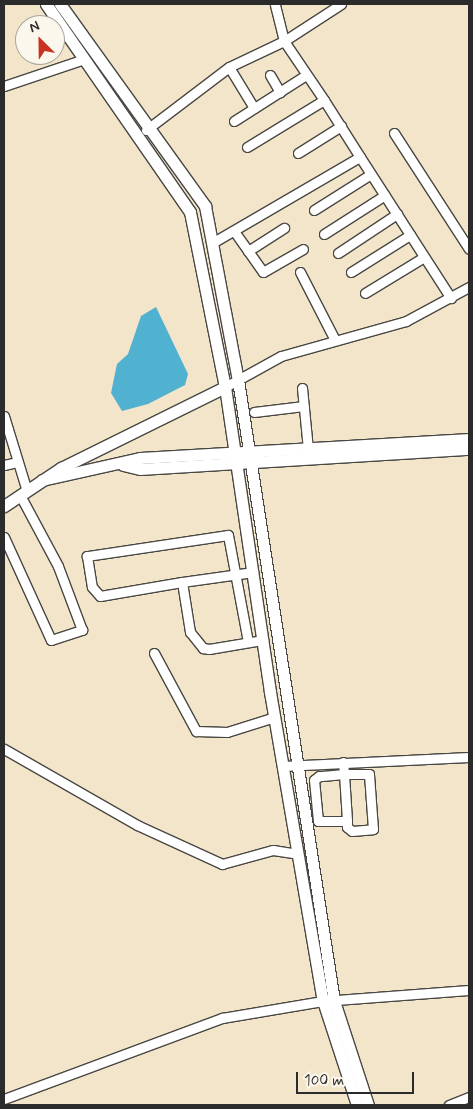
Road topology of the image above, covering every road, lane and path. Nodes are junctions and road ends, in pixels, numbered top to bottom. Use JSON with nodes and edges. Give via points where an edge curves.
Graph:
{"nodes":[{"id":1,"x":46,"y":4,"type":"edge"},
{"id":2,"x":60,"y":4,"type":"edge"},
{"id":3,"x":275,"y":4,"type":"edge"},
{"id":4,"x":341,"y":4,"type":"edge"},
{"id":5,"x":284,"y":42,"type":"junction"},
{"id":6,"x":84,"y":59,"type":"junction"},
{"id":7,"x":229,"y":67,"type":"junction"},
{"id":8,"x":270,"y":75,"type":"dead end"},
{"id":9,"x":306,"y":75,"type":"junction"},
{"id":10,"x":4,"y":86,"type":"edge"},
{"id":11,"x":280,"y":92,"type":"junction"},
{"id":12,"x":324,"y":100,"type":"junction"},
{"id":13,"x":254,"y":108,"type":"junction"},
{"id":14,"x":234,"y":121,"type":"dead end"},
{"id":15,"x":341,"y":126,"type":"junction"},
{"id":16,"x":146,"y":130,"type":"junction"},
{"id":17,"x":394,"y":133,"type":"dead end"},
{"id":18,"x":247,"y":147,"type":"dead end"},
{"id":19,"x":298,"y":153,"type":"dead end"},
{"id":20,"x":360,"y":157,"type":"junction"},
{"id":21,"x":371,"y":174,"type":"junction"},
{"id":22,"x":385,"y":195,"type":"junction"},
{"id":23,"x":314,"y":210,"type":"dead end"},
{"id":24,"x":397,"y":214,"type":"junction"},
{"id":25,"x":284,"y":228,"type":"dead end"},
{"id":26,"x":234,"y":231,"type":"junction"},
{"id":27,"x":324,"y":234,"type":"dead end"},
{"id":28,"x":410,"y":235,"type":"junction"},
{"id":29,"x":212,"y":243,"type":"junction"},
{"id":30,"x":303,"y":248,"type":"dead end"},
{"id":31,"x":469,"y":249,"type":"edge"},
{"id":32,"x":248,"y":251,"type":"junction"},
{"id":33,"x":338,"y":253,"type":"dead end"},
{"id":34,"x":424,"y":257,"type":"junction"},
{"id":35,"x":300,"y":272,"type":"dead end"},
{"id":36,"x":351,"y":272,"type":"dead end"},
{"id":37,"x":469,"y":289,"type":"edge"},
{"id":38,"x":365,"y":293,"type":"dead end"},
{"id":39,"x":451,"y":298,"type":"junction"},
{"id":40,"x":335,"y":340,"type":"junction"},
{"id":41,"x":238,"y":380,"type":"junction"},
{"id":42,"x":225,"y":387,"type":"junction"},
{"id":43,"x":302,"y":388,"type":"dead end"},
{"id":44,"x":304,"y":406,"type":"junction"},
{"id":45,"x":254,"y":412,"type":"dead end"},
{"id":46,"x":4,"y":416,"type":"edge"},
{"id":47,"x":469,"y":439,"type":"edge"},
{"id":48,"x":308,"y":449,"type":"junction"},
{"id":49,"x":469,"y":449,"type":"edge"},
{"id":50,"x":242,"y":458,"type":"junction"},
{"id":51,"x":17,"y":462,"type":"junction"},
{"id":52,"x":4,"y":465,"type":"edge"},
{"id":53,"x":42,"y":480,"type":"junction"},
{"id":54,"x":23,"y":493,"type":"junction"},
{"id":55,"x":4,"y":506,"type":"edge"},
{"id":56,"x":4,"y":537,"type":"edge"},
{"id":57,"x":253,"y":572,"type":"junction"},
{"id":58,"x":238,"y":574,"type":"junction"},
{"id":59,"x":182,"y":582,"type":"junction"},
{"id":60,"x":263,"y":640,"type":"junction"},
{"id":61,"x":248,"y":642,"type":"junction"},
{"id":62,"x":154,"y":653,"type":"dead end"},
{"id":63,"x":275,"y":717,"type":"junction"},
{"id":64,"x":4,"y":749,"type":"edge"},
{"id":65,"x":469,"y":757,"type":"edge"},
{"id":66,"x":343,"y":762,"type":"junction"},
{"id":67,"x":295,"y":765,"type":"junction"},
{"id":68,"x":283,"y":766,"type":"junction"},
{"id":69,"x":344,"y":774,"type":"junction"},
{"id":70,"x":347,"y":821,"type":"junction"},
{"id":71,"x":298,"y":854,"type":"junction"},
{"id":72,"x":469,"y":990,"type":"edge"},
{"id":73,"x":328,"y":1001,"type":"junction"},
{"id":74,"x":469,"y":1097,"type":"edge"},
{"id":75,"x":4,"y":1099,"type":"edge"},
{"id":76,"x":357,"y":1105,"type":"edge"},
{"id":77,"x":368,"y":1105,"type":"edge"},
{"id":78,"x":449,"y":1105,"type":"edge"}],
"edges":[{"from":1,"to":6,"type":"street"},
{"from":2,"to":16,"type":"street"},
{"from":3,"to":5,"type":"street"},
{"from":4,"to":5,"type":"street"},
{"from":5,"to":7,"type":"street"},
{"from":5,"to":9,"type":"street"},
{"from":6,"to":10,"type":"street"},
{"from":6,"to":42,"type":"street","via":[[190,212]]},
{"from":7,"to":13,"type":"street"},
{"from":7,"to":16,"type":"street"},
{"from":8,"to":11,"type":"street"},
{"from":9,"to":11,"type":"street"},
{"from":9,"to":12,"type":"street"},
{"from":11,"to":13,"type":"street"},
{"from":12,"to":15,"type":"street"},
{"from":12,"to":18,"type":"street"},
{"from":13,"to":14,"type":"street"},
{"from":15,"to":19,"type":"street"},
{"from":15,"to":20,"type":"street"},
{"from":16,"to":29,"type":"street","via":[[205,206]]},
{"from":17,"to":31,"type":"street"},
{"from":20,"to":21,"type":"street"},
{"from":20,"to":26,"type":"street"},
{"from":21,"to":22,"type":"street"},
{"from":21,"to":23,"type":"street"},
{"from":22,"to":24,"type":"street"},
{"from":22,"to":27,"type":"street"},
{"from":24,"to":28,"type":"street"},
{"from":24,"to":33,"type":"street"},
{"from":25,"to":32,"type":"street"},
{"from":26,"to":29,"type":"street"},
{"from":26,"to":32,"type":"street"},
{"from":28,"to":34,"type":"street"},
{"from":28,"to":36,"type":"street"},
{"from":29,"to":41,"type":"street"},
{"from":30,"to":32,"type":"street","via":[[263,272]]},
{"from":34,"to":38,"type":"street"},
{"from":34,"to":39,"type":"street"},
{"from":35,"to":40,"type":"street"},
{"from":37,"to":39,"type":"street"},
{"from":39,"to":40,"type":"street","via":[[406,321]]},
{"from":40,"to":41,"type":"street","via":[[281,356]]},
{"from":41,"to":42,"type":"street"},
{"from":41,"to":50,"type":"street"},
{"from":42,"to":50,"type":"street"},
{"from":42,"to":53,"type":"street"},
{"from":43,"to":44,"type":"street"},
{"from":44,"to":45,"type":"street"},
{"from":44,"to":48,"type":"street"},
{"from":46,"to":51,"type":"street"},
{"from":47,"to":48,"type":"street"},
{"from":48,"to":50,"type":"street"},
{"from":49,"to":50,"type":"street"},
{"from":50,"to":53,"type":"street","via":[[140,458],[122,465]]},
{"from":50,"to":57,"type":"street"},
{"from":50,"to":67,"type":"street"},
{"from":51,"to":52,"type":"street"},
{"from":51,"to":54,"type":"street"},
{"from":53,"to":54,"type":"street"},
{"from":54,"to":55,"type":"street"},
{"from":54,"to":56,"type":"street","via":[[58,566],[82,630],[50,640]]},
{"from":57,"to":58,"type":"street"},
{"from":57,"to":60,"type":"street"},
{"from":58,"to":59,"type":"street"},
{"from":58,"to":59,"type":"street","via":[[228,535],[87,556],[92,587],[100,596]]},
{"from":58,"to":61,"type":"street"},
{"from":59,"to":61,"type":"street","via":[[190,632],[198,644],[209,649]]},
{"from":60,"to":61,"type":"street"},
{"from":60,"to":63,"type":"street"},
{"from":62,"to":63,"type":"street","via":[[196,731],[227,732]]},
{"from":63,"to":68,"type":"street"},
{"from":64,"to":71,"type":"street","via":[[137,825],[222,864],[273,850]]},
{"from":65,"to":66,"type":"street"},
{"from":66,"to":67,"type":"street"},
{"from":66,"to":69,"type":"street"},
{"from":67,"to":68,"type":"street"},
{"from":67,"to":73,"type":"street"},
{"from":68,"to":71,"type":"street"},
{"from":69,"to":70,"type":"street"},
{"from":69,"to":70,"type":"street","via":[[314,780],[318,821]]},
{"from":69,"to":70,"type":"street","via":[[371,776],[376,826],[352,831]]},
{"from":71,"to":73,"type":"street"},
{"from":72,"to":73,"type":"street"},
{"from":73,"to":75,"type":"street","via":[[222,1018]]},
{"from":73,"to":76,"type":"street"},
{"from":73,"to":77,"type":"street"},
{"from":74,"to":78,"type":"street"}]}
